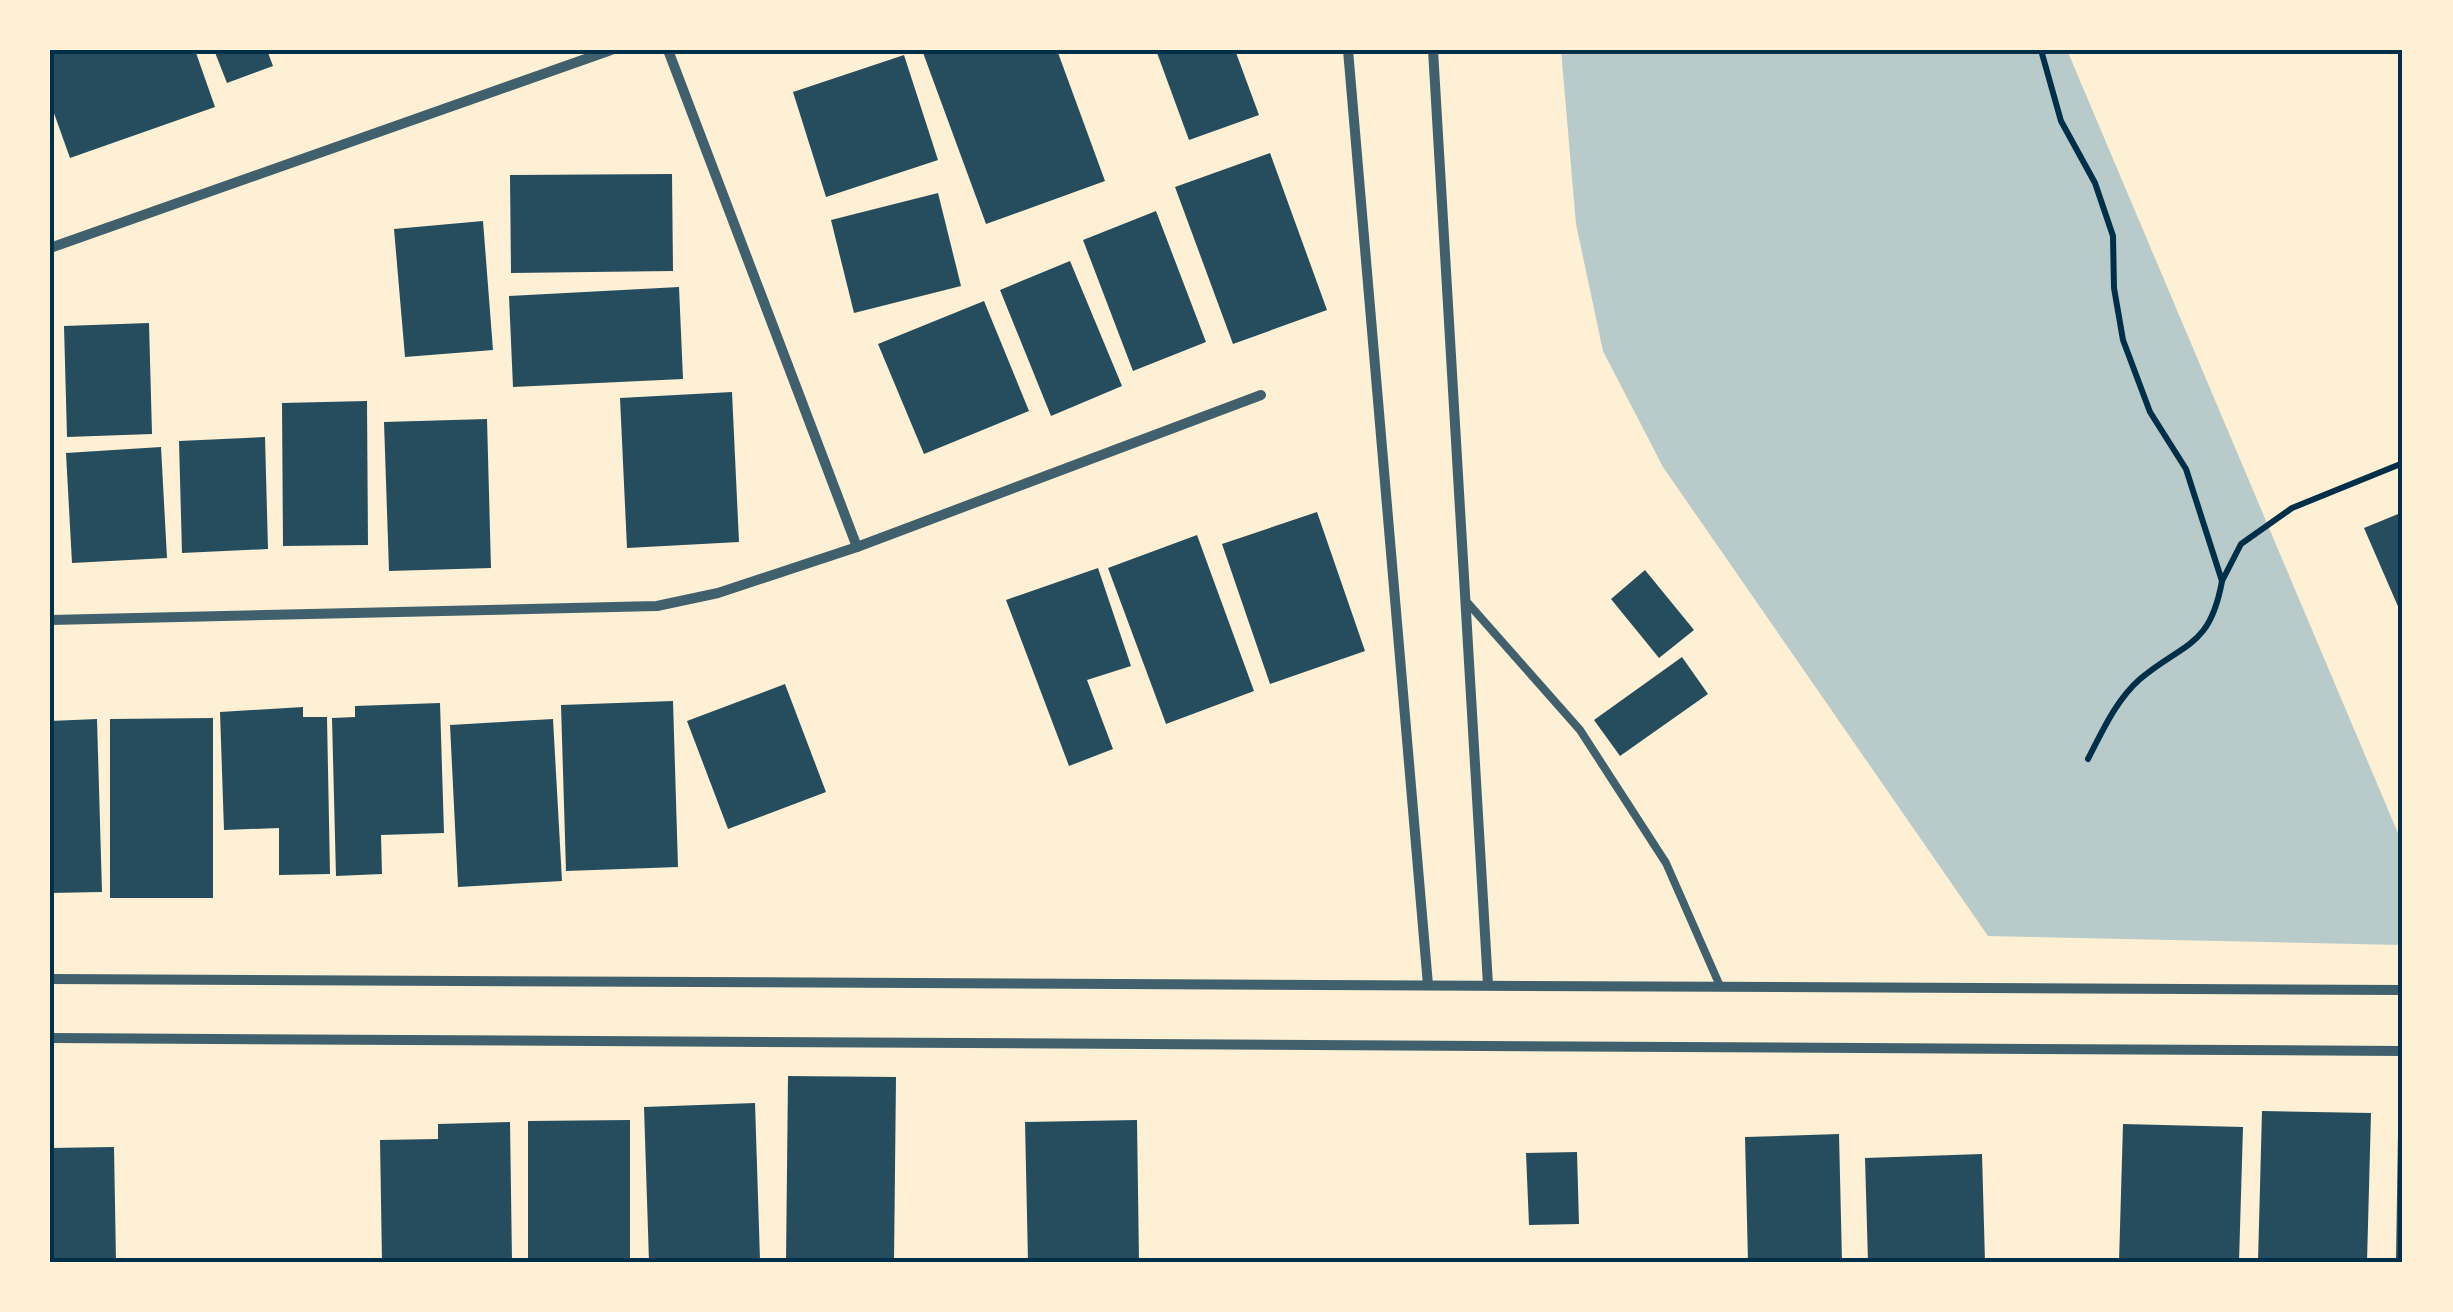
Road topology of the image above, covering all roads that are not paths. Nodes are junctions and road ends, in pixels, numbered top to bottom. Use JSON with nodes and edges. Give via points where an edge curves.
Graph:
{"nodes":[{"id":1,"x":611,"y":50,"type":"edge"},
{"id":2,"x":668,"y":50,"type":"edge"},
{"id":3,"x":1348,"y":50,"type":"edge"},
{"id":4,"x":1433,"y":50,"type":"edge"},
{"id":5,"x":50,"y":248,"type":"edge"},
{"id":6,"x":1262,"y":395,"type":"dead end"},
{"id":7,"x":857,"y":547,"type":"junction"},
{"id":8,"x":1464,"y":598,"type":"junction"},
{"id":9,"x":50,"y":620,"type":"edge"},
{"id":10,"x":50,"y":978,"type":"edge"},
{"id":11,"x":1428,"y":985,"type":"junction"},
{"id":12,"x":1488,"y":986,"type":"junction"},
{"id":13,"x":1720,"y":986,"type":"junction"},
{"id":14,"x":2403,"y":990,"type":"edge"},
{"id":15,"x":50,"y":1038,"type":"edge"},
{"id":16,"x":2403,"y":1051,"type":"edge"}],
"edges":[{"from":1,"to":5,"type":"street"},
{"from":2,"to":7,"type":"street"},
{"from":3,"to":11,"type":"street"},
{"from":4,"to":8,"type":"street"},
{"from":6,"to":7,"type":"street"},
{"from":7,"to":9,"type":"street","via":[[718,594],[658,606]]},
{"from":8,"to":12,"type":"street"},
{"from":8,"to":13,"type":"lane","via":[[1580,730],[1666,864]]},
{"from":10,"to":11,"type":"street"},
{"from":11,"to":12,"type":"street"},
{"from":12,"to":13,"type":"street"},
{"from":13,"to":14,"type":"street"},
{"from":15,"to":16,"type":"street"}]}
